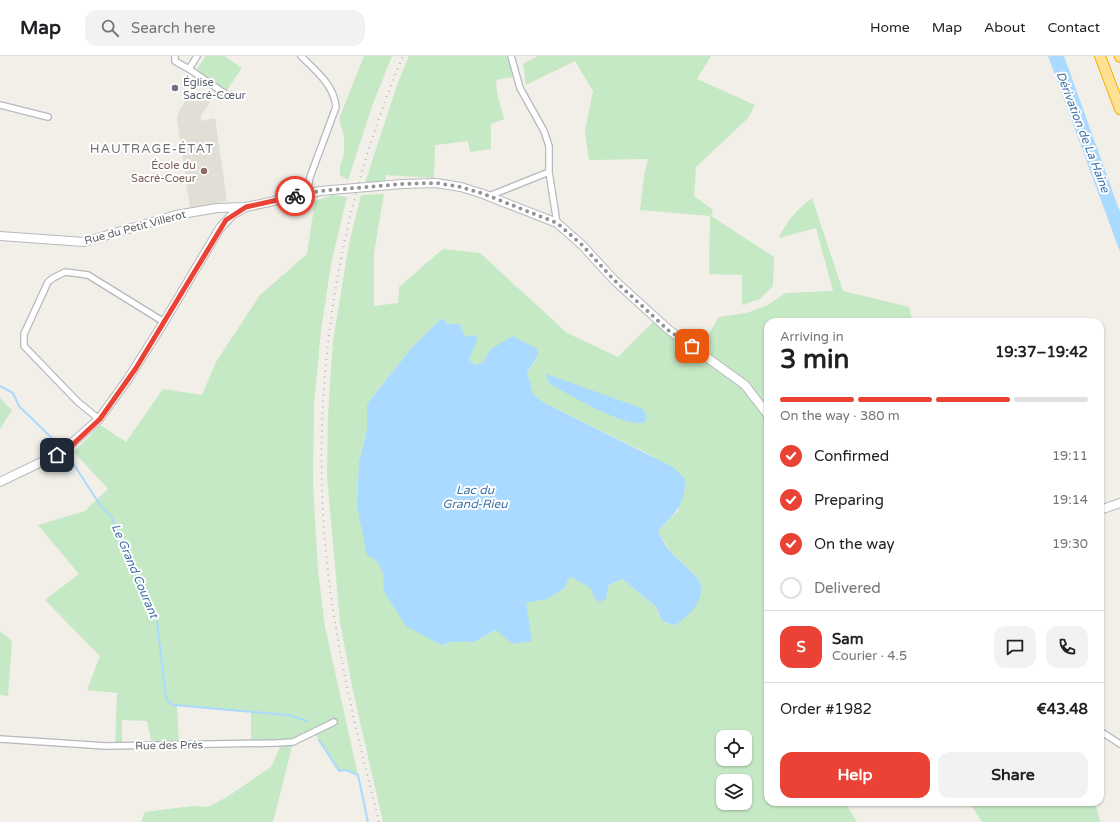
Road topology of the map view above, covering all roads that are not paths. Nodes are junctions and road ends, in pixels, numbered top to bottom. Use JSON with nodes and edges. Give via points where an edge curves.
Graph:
{"nodes":[{"id":1,"x":174,"y":56,"type":"edge"},
{"id":2,"x":197,"y":56,"type":"edge"},
{"id":3,"x":301,"y":56,"type":"edge"},
{"id":4,"x":511,"y":56,"type":"edge"},
{"id":5,"x":1100,"y":56,"type":"edge"},
{"id":6,"x":189,"y":69,"type":"junction"},
{"id":7,"x":227,"y":95,"type":"dead end"},
{"id":8,"x":0,"y":105,"type":"edge"},
{"id":9,"x":1120,"y":110,"type":"edge"},
{"id":10,"x":48,"y":117,"type":"dead end"},
{"id":11,"x":549,"y":172,"type":"junction"},
{"id":12,"x":307,"y":194,"type":"junction"},
{"id":13,"x":489,"y":196,"type":"junction"},
{"id":14,"x":246,"y":207,"type":"junction"},
{"id":15,"x":557,"y":223,"type":"junction"},
{"id":16,"x":0,"y":236,"type":"edge"},
{"id":17,"x":164,"y":322,"type":"junction"},
{"id":18,"x":764,"y":410,"type":"edge"},
{"id":19,"x":100,"y":419,"type":"junction"},
{"id":20,"x":0,"y":482,"type":"edge"},
{"id":21,"x":1120,"y":503,"type":"edge"},
{"id":22,"x":1104,"y":509,"type":"edge"},
{"id":23,"x":334,"y":722,"type":"dead end"},
{"id":24,"x":1104,"y":734,"type":"edge"},
{"id":25,"x":0,"y":739,"type":"edge"},
{"id":26,"x":1120,"y":744,"type":"edge"}],
"edges":[{"from":1,"to":6,"type":"street","via":[[175,61]]},
{"from":2,"to":6,"type":"street"},
{"from":3,"to":12,"type":"street","via":[[331,88],[336,107],[310,177]]},
{"from":4,"to":11,"type":"street","via":[[520,88],[544,131],[549,146]]},
{"from":5,"to":9,"type":"highway"},
{"from":6,"to":7,"type":"street"},
{"from":8,"to":10,"type":"street"},
{"from":11,"to":13,"type":"street"},
{"from":11,"to":15,"type":"street"},
{"from":12,"to":13,"type":"street","name":"Rue du Petit Villerot","via":[[436,183],[461,187]]},
{"from":12,"to":14,"type":"street","name":"Rue du Petit Villerot"},
{"from":13,"to":15,"type":"street","name":"Rue du Petit Villerot"},
{"from":14,"to":16,"type":"street","name":"Rue du Petit Villerot","via":[[218,208],[176,215],[84,242]]},
{"from":14,"to":17,"type":"street","via":[[232,215],[220,228]]},
{"from":15,"to":18,"type":"street","name":"Rue du Petit Villerot","via":[[668,330],[745,384]]},
{"from":17,"to":19,"type":"street"},
{"from":17,"to":19,"type":"street","via":[[88,275],[65,272],[48,282],[24,334],[24,346],[78,402]]},
{"from":19,"to":20,"type":"street","via":[[70,447]]},
{"from":21,"to":22,"type":"street"},
{"from":23,"to":25,"type":"street","name":"Rue des Prés","via":[[293,742],[277,743],[106,746]]},
{"from":24,"to":26,"type":"street"}]}
